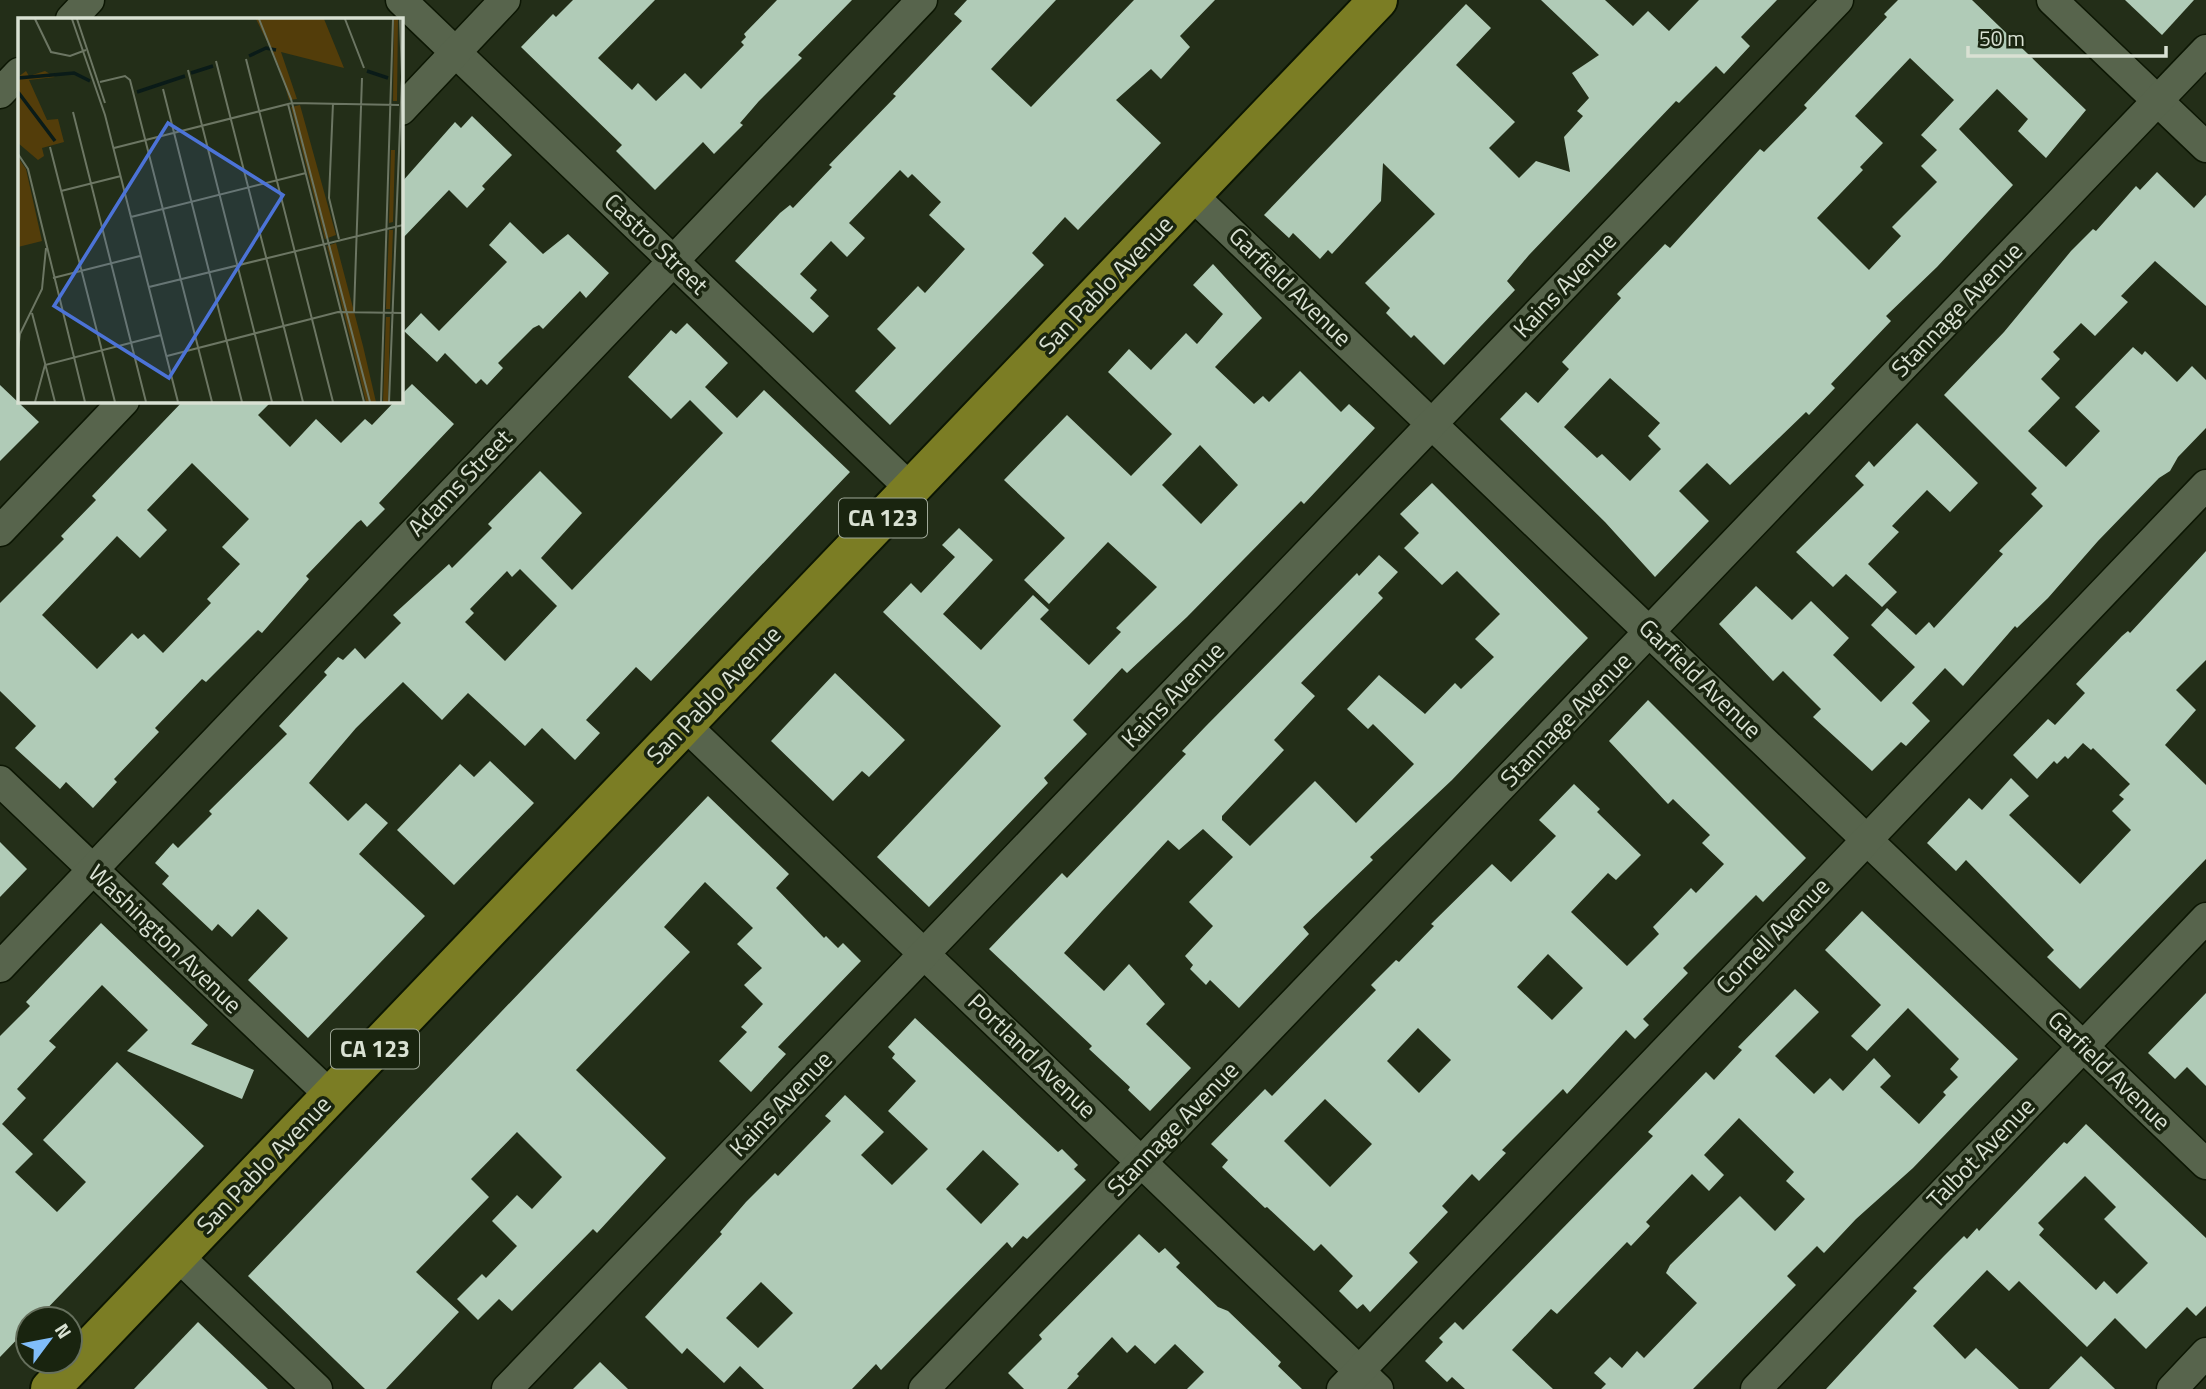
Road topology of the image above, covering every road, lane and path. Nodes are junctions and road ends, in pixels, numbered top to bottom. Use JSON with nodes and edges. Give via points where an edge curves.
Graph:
{"nodes":[{"id":1,"x":89,"y":0,"type":"edge"},
{"id":2,"x":401,"y":0,"type":"edge"},
{"id":3,"x":505,"y":0,"type":"edge"},
{"id":4,"x":922,"y":0,"type":"edge"},
{"id":5,"x":1378,"y":0,"type":"edge"},
{"id":6,"x":1838,"y":0,"type":"edge"},
{"id":7,"x":2053,"y":0,"type":"edge"},
{"id":8,"x":72,"y":18,"type":"edge"},
{"id":9,"x":2206,"y":50,"type":"edge"},
{"id":10,"x":455,"y":53,"type":"junction"},
{"id":11,"x":18,"y":74,"type":"edge"},
{"id":12,"x":0,"y":93,"type":"edge"},
{"id":13,"x":2157,"y":100,"type":"junction"},
{"id":14,"x":402,"y":109,"type":"edge"},
{"id":15,"x":2206,"y":147,"type":"edge"},
{"id":16,"x":1192,"y":195,"type":"junction"},
{"id":17,"x":674,"y":260,"type":"junction"},
{"id":18,"x":123,"y":402,"type":"edge"},
{"id":19,"x":1433,"y":424,"type":"junction"},
{"id":20,"x":2206,"y":485,"type":"edge"},
{"id":21,"x":911,"y":489,"type":"junction"},
{"id":22,"x":0,"y":531,"type":"edge"},
{"id":23,"x":1650,"y":631,"type":"junction"},
{"id":24,"x":685,"y":725,"type":"junction"},
{"id":25,"x":0,"y":781,"type":"edge"},
{"id":26,"x":1867,"y":839,"type":"junction"},
{"id":27,"x":92,"y":869,"type":"junction"},
{"id":28,"x":2206,"y":918,"type":"edge"},
{"id":29,"x":924,"y":954,"type":"junction"},
{"id":30,"x":0,"y":967,"type":"edge"},
{"id":31,"x":2083,"y":1046,"type":"junction"},
{"id":32,"x":331,"y":1096,"type":"junction"},
{"id":33,"x":1142,"y":1161,"type":"junction"},
{"id":34,"x":2206,"y":1164,"type":"edge"},
{"id":35,"x":177,"y":1256,"type":"junction"},
{"id":36,"x":2206,"y":1353,"type":"edge"},
{"id":37,"x":1360,"y":1383,"type":"edge"},
{"id":38,"x":50,"y":1389,"type":"edge"},
{"id":39,"x":317,"y":1389,"type":"edge"},
{"id":40,"x":508,"y":1389,"type":"edge"},
{"id":41,"x":924,"y":1389,"type":"edge"},
{"id":42,"x":1756,"y":1389,"type":"edge"},
{"id":43,"x":2172,"y":1389,"type":"edge"}],
"edges":[{"from":1,"to":8,"type":"street"},
{"from":2,"to":10,"type":"street","name":"Castro Street"},
{"from":3,"to":10,"type":"street"},
{"from":4,"to":17,"type":"street","name":"Adams Street"},
{"from":5,"to":16,"type":"main road","name":"San Pablo Avenue","number":"CA 123"},
{"from":6,"to":19,"type":"street","name":"Kains Avenue"},
{"from":7,"to":13,"type":"street"},
{"from":9,"to":13,"type":"street","name":"Stannage Avenue"},
{"from":10,"to":14,"type":"street"},
{"from":10,"to":17,"type":"street","name":"Castro Street"},
{"from":11,"to":12,"type":"street"},
{"from":13,"to":15,"type":"street"},
{"from":13,"to":23,"type":"street","name":"Stannage Avenue"},
{"from":16,"to":19,"type":"street","name":"Garfield Avenue"},
{"from":16,"to":21,"type":"main road","name":"San Pablo Avenue","number":"CA 123"},
{"from":17,"to":21,"type":"street","name":"Castro Street"},
{"from":17,"to":27,"type":"street","name":"Adams Street"},
{"from":18,"to":22,"type":"street"},
{"from":19,"to":23,"type":"street","name":"Garfield Avenue"},
{"from":19,"to":29,"type":"street","name":"Kains Avenue"},
{"from":20,"to":26,"type":"street","name":"Cornell Avenue"},
{"from":21,"to":24,"type":"main road","name":"San Pablo Avenue","number":"CA 123"},
{"from":23,"to":26,"type":"street","name":"Garfield Avenue"},
{"from":23,"to":33,"type":"street","name":"Stannage Avenue"},
{"from":24,"to":29,"type":"street","name":"Portland Avenue"},
{"from":24,"to":32,"type":"main road","name":"San Pablo Avenue","number":"CA 123"},
{"from":25,"to":27,"type":"street","name":"Washington Avenue"},
{"from":26,"to":31,"type":"street","name":"Garfield Avenue"},
{"from":26,"to":37,"type":"street","name":"Cornell Avenue"},
{"from":27,"to":30,"type":"street","name":"Adams Street"},
{"from":27,"to":32,"type":"street","name":"Washington Avenue"},
{"from":28,"to":31,"type":"street","name":"Talbot Avenue"},
{"from":29,"to":33,"type":"street","name":"Portland Avenue"},
{"from":29,"to":40,"type":"street","name":"Kains Avenue"},
{"from":31,"to":34,"type":"street","name":"Garfield Avenue"},
{"from":31,"to":42,"type":"street","name":"Talbot Avenue"},
{"from":32,"to":35,"type":"main road","name":"San Pablo Avenue","number":"CA 123"},
{"from":33,"to":37,"type":"street","name":"Portland Avenue"},
{"from":33,"to":41,"type":"street","name":"Stannage Avenue"},
{"from":35,"to":38,"type":"main road","name":"San Pablo Avenue","number":"CA 123"},
{"from":35,"to":39,"type":"street"},
{"from":36,"to":43,"type":"street"}]}
